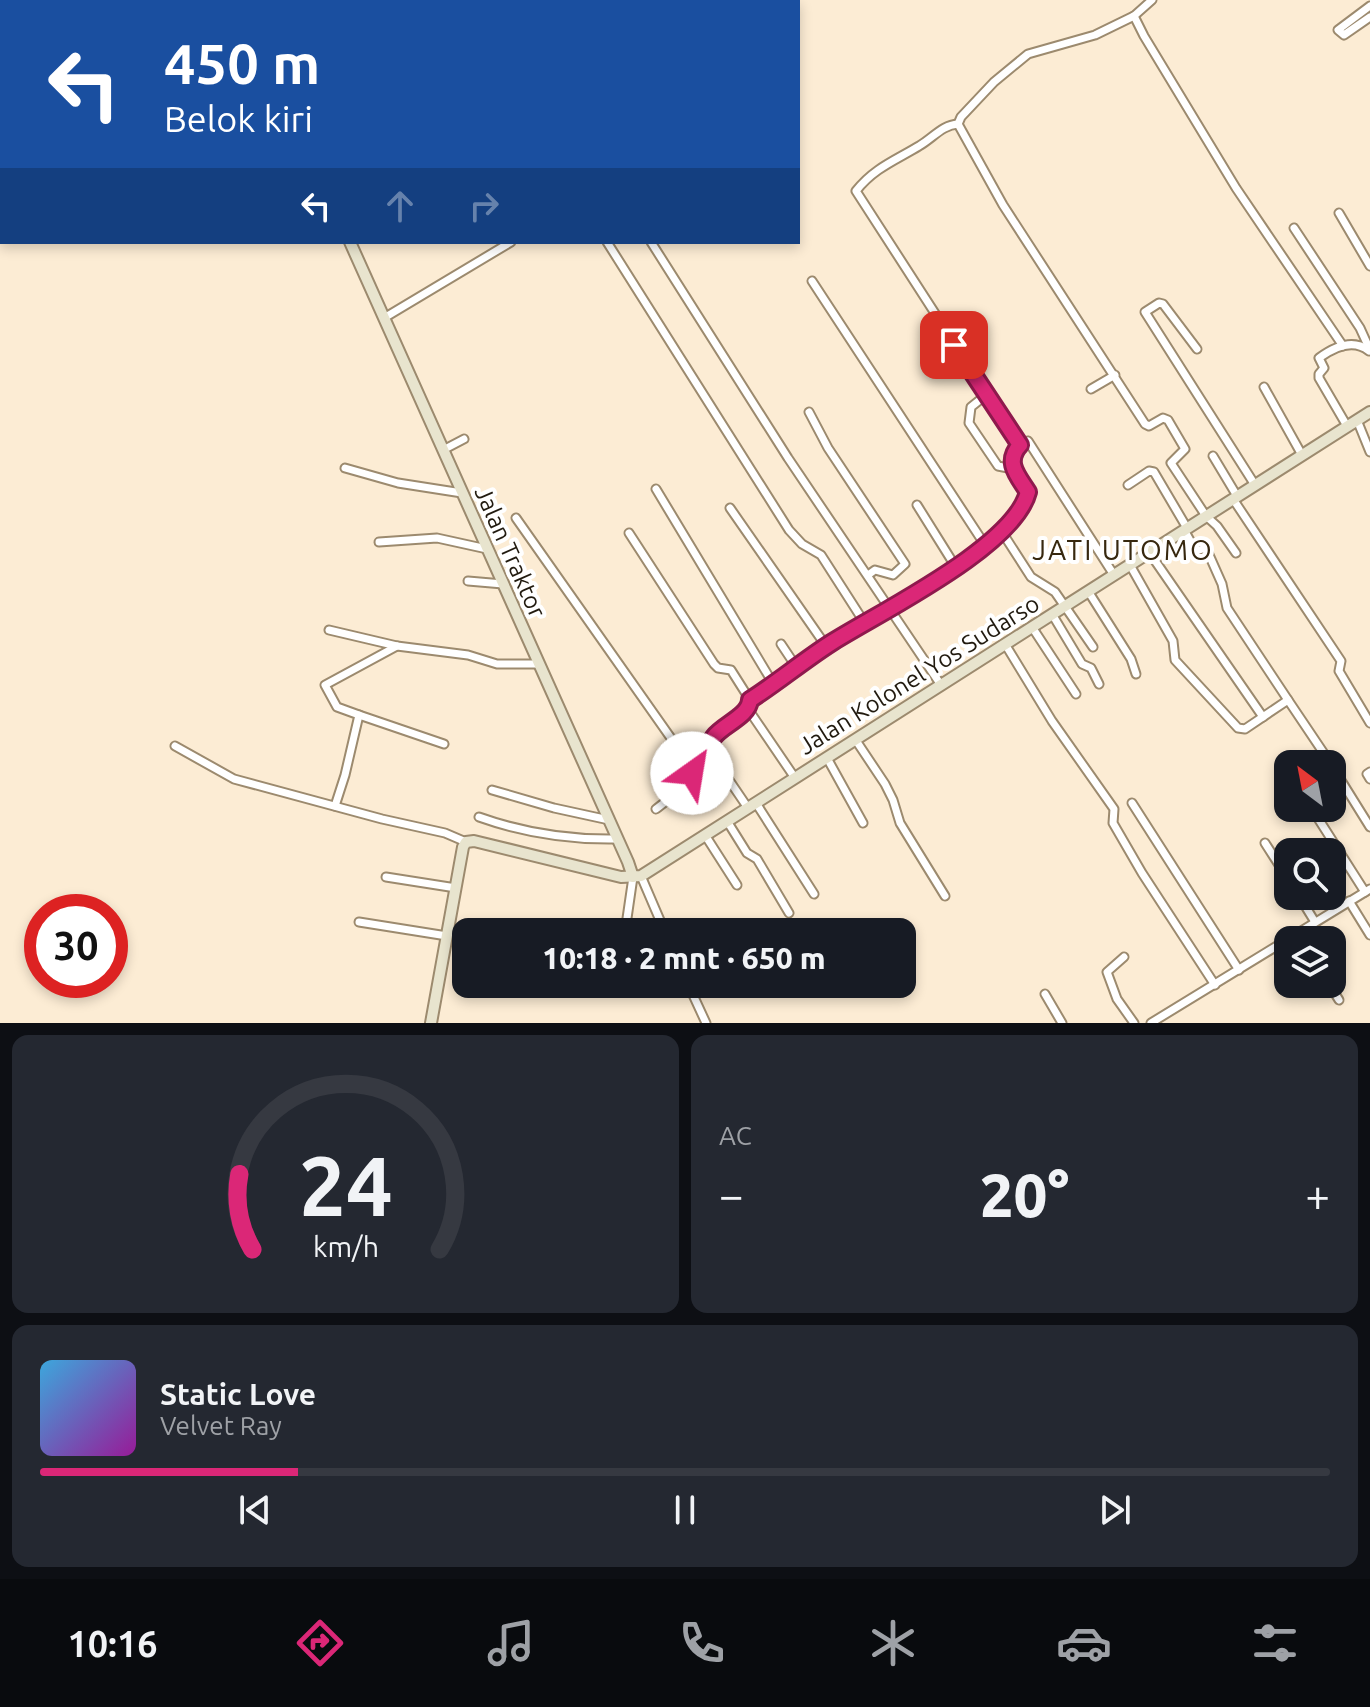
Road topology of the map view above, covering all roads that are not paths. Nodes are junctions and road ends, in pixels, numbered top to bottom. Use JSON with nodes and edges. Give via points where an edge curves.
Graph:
{"nodes":[{"id":1,"x":1152,"y":0,"type":"edge"},
{"id":2,"x":1370,"y":6,"type":"edge"},
{"id":3,"x":1134,"y":16,"type":"junction"},
{"id":4,"x":1369,"y":19,"type":"edge"},
{"id":5,"x":958,"y":124,"type":"junction"},
{"id":6,"x":1339,"y":213,"type":"dead end"},
{"id":7,"x":1294,"y":228,"type":"dead end"},
{"id":8,"x":351,"y":244,"type":"edge"},
{"id":9,"x":508,"y":244,"type":"edge"},
{"id":10,"x":608,"y":244,"type":"edge"},
{"id":11,"x":652,"y":244,"type":"edge"},
{"id":12,"x":1370,"y":266,"type":"edge"},
{"id":13,"x":812,"y":281,"type":"dead end"},
{"id":14,"x":384,"y":318,"type":"junction"},
{"id":15,"x":1343,"y":346,"type":"junction"},
{"id":16,"x":1197,"y":349,"type":"dead end"},
{"id":17,"x":1370,"y":351,"type":"edge"},
{"id":18,"x":1115,"y":375,"type":"junction"},
{"id":19,"x":1264,"y":387,"type":"dead end"},
{"id":20,"x":1091,"y":389,"type":"dead end"},
{"id":21,"x":986,"y":395,"type":"junction"},
{"id":22,"x":809,"y":412,"type":"dead end"},
{"id":23,"x":1370,"y":412,"type":"edge"},
{"id":24,"x":1357,"y":420,"type":"junction"},
{"id":25,"x":1347,"y":426,"type":"junction"},
{"id":26,"x":464,"y":439,"type":"dead end"},
{"id":27,"x":1020,"y":445,"type":"junction"},
{"id":28,"x":443,"y":450,"type":"junction"},
{"id":29,"x":1370,"y":452,"type":"edge"},
{"id":30,"x":1302,"y":455,"type":"junction"},
{"id":31,"x":1213,"y":456,"type":"dead end"},
{"id":32,"x":345,"y":468,"type":"dead end"},
{"id":33,"x":1013,"y":469,"type":"junction"},
{"id":34,"x":1128,"y":485,"type":"dead end"},
{"id":35,"x":1255,"y":485,"type":"junction"},
{"id":36,"x":656,"y":489,"type":"dead end"},
{"id":37,"x":462,"y":493,"type":"junction"},
{"id":38,"x":1235,"y":498,"type":"junction"},
{"id":39,"x":917,"y":505,"type":"dead end"},
{"id":40,"x":730,"y":508,"type":"dead end"},
{"id":41,"x":1206,"y":516,"type":"junction"},
{"id":42,"x":516,"y":518,"type":"dead end"},
{"id":43,"x":1186,"y":529,"type":"junction"},
{"id":44,"x":1002,"y":532,"type":"junction"},
{"id":45,"x":629,"y":533,"type":"dead end"},
{"id":46,"x":379,"y":542,"type":"dead end"},
{"id":47,"x":985,"y":545,"type":"junction"},
{"id":48,"x":487,"y":549,"type":"junction"},
{"id":49,"x":1149,"y":552,"type":"junction"},
{"id":50,"x":1236,"y":553,"type":"dead end"},
{"id":51,"x":1130,"y":565,"type":"junction"},
{"id":52,"x":957,"y":569,"type":"junction"},
{"id":53,"x":868,"y":575,"type":"junction"},
{"id":54,"x":1114,"y":575,"type":"junction"},
{"id":55,"x":468,"y":581,"type":"dead end"},
{"id":56,"x":503,"y":584,"type":"junction"},
{"id":57,"x":1088,"y":591,"type":"junction"},
{"id":58,"x":1064,"y":606,"type":"junction"},
{"id":59,"x":888,"y":607,"type":"junction"},
{"id":60,"x":1052,"y":614,"type":"junction"},
{"id":61,"x":864,"y":622,"type":"junction"},
{"id":62,"x":1032,"y":627,"type":"junction"},
{"id":63,"x":329,"y":630,"type":"dead end"},
{"id":64,"x":781,"y":644,"type":"dead end"},
{"id":65,"x":1005,"y":644,"type":"junction"},
{"id":66,"x":397,"y":646,"type":"junction"},
{"id":67,"x":826,"y":646,"type":"junction"},
{"id":68,"x":1093,"y":647,"type":"dead end"},
{"id":69,"x":539,"y":664,"type":"junction"},
{"id":70,"x":797,"y":668,"type":"junction"},
{"id":71,"x":1136,"y":674,"type":"dead end"},
{"id":72,"x":1099,"y":684,"type":"dead end"},
{"id":73,"x":774,"y":685,"type":"junction"},
{"id":74,"x":941,"y":685,"type":"junction"},
{"id":75,"x":1076,"y":694,"type":"dead end"},
{"id":76,"x":1288,"y":700,"type":"junction"},
{"id":77,"x":749,"y":704,"type":"junction"},
{"id":78,"x":359,"y":715,"type":"junction"},
{"id":79,"x":1263,"y":717,"type":"junction"},
{"id":80,"x":1370,"y":723,"type":"edge"},
{"id":81,"x":855,"y":739,"type":"junction"},
{"id":82,"x":444,"y":744,"type":"dead end"},
{"id":83,"x":175,"y":746,"type":"dead end"},
{"id":84,"x":1321,"y":750,"type":"edge"},
{"id":85,"x":712,"y":755,"type":"junction"},
{"id":86,"x":827,"y":758,"type":"junction"},
{"id":87,"x":692,"y":768,"type":"junction"},
{"id":88,"x":1370,"y":772,"type":"edge"},
{"id":89,"x":795,"y":778,"type":"junction"},
{"id":90,"x":1370,"y":779,"type":"edge"},
{"id":91,"x":1346,"y":789,"type":"edge"},
{"id":92,"x":492,"y":790,"type":"dead end"},
{"id":93,"x":1132,"y":803,"type":"dead end"},
{"id":94,"x":752,"y":805,"type":"junction"},
{"id":95,"x":335,"y":806,"type":"junction"},
{"id":96,"x":656,"y":809,"type":"dead end"},
{"id":97,"x":479,"y":817,"type":"dead end"},
{"id":98,"x":609,"y":820,"type":"junction"},
{"id":99,"x":727,"y":821,"type":"junction"},
{"id":100,"x":1321,"y":822,"type":"edge"},
{"id":101,"x":863,"y":823,"type":"dead end"},
{"id":102,"x":1370,"y":827,"type":"edge"},
{"id":103,"x":705,"y":835,"type":"junction"},
{"id":104,"x":618,"y":839,"type":"junction"},
{"id":105,"x":466,"y":842,"type":"junction"},
{"id":106,"x":1265,"y":843,"type":"dead end"},
{"id":107,"x":1274,"y":857,"type":"edge"},
{"id":108,"x":637,"y":876,"type":"junction"},
{"id":109,"x":386,"y":877,"type":"dead end"},
{"id":110,"x":737,"y":885,"type":"dead end"},
{"id":111,"x":456,"y":888,"type":"junction"},
{"id":112,"x":1368,"y":890,"type":"edge"},
{"id":113,"x":814,"y":894,"type":"dead end"},
{"id":114,"x":945,"y":896,"type":"dead end"},
{"id":115,"x":1349,"y":901,"type":"junction"},
{"id":116,"x":1308,"y":910,"type":"edge"},
{"id":117,"x":789,"y":913,"type":"dead end"},
{"id":118,"x":628,"y":918,"type":"edge"},
{"id":119,"x":658,"y":918,"type":"edge"},
{"id":120,"x":359,"y":922,"type":"dead end"},
{"id":121,"x":1315,"y":922,"type":"junction"},
{"id":122,"x":1310,"y":926,"type":"edge"},
{"id":123,"x":1370,"y":935,"type":"edge"},
{"id":124,"x":447,"y":936,"type":"junction"},
{"id":125,"x":1274,"y":950,"type":"edge"},
{"id":126,"x":1124,"y":957,"type":"dead end"},
{"id":127,"x":1239,"y":970,"type":"junction"},
{"id":128,"x":1215,"y":985,"type":"junction"},
{"id":129,"x":1045,"y":994,"type":"dead end"},
{"id":130,"x":694,"y":998,"type":"edge"},
{"id":131,"x":431,"y":1023,"type":"edge"},
{"id":132,"x":706,"y":1023,"type":"edge"},
{"id":133,"x":1062,"y":1023,"type":"edge"},
{"id":134,"x":1134,"y":1023,"type":"edge"},
{"id":135,"x":1151,"y":1023,"type":"edge"}],
"edges":[{"from":1,"to":3,"type":"street"},
{"from":2,"to":4,"type":"street","via":[[1338,30],[1344,35]]},
{"from":3,"to":5,"type":"street","via":[[1095,35],[1028,54],[994,82]]},
{"from":3,"to":15,"type":"street","via":[[1236,188]]},
{"from":5,"to":18,"type":"street","via":[[1003,205]]},
{"from":5,"to":21,"type":"street","via":[[946,126],[878,168],[856,191]]},
{"from":6,"to":12,"type":"street"},
{"from":7,"to":17,"type":"street"},
{"from":8,"to":14,"type":"street","name":"Jalan Traktor"},
{"from":9,"to":14,"type":"street"},
{"from":10,"to":61,"type":"street","via":[[789,530],[821,555]]},
{"from":11,"to":53,"type":"street"},
{"from":13,"to":47,"type":"street"},
{"from":14,"to":28,"type":"street","name":"Jalan Traktor"},
{"from":15,"to":17,"type":"street"},
{"from":15,"to":25,"type":"street","via":[[1320,357],[1324,368],[1319,376]]},
{"from":16,"to":35,"type":"street","via":[[1163,304],[1145,312]]},
{"from":18,"to":20,"type":"street"},
{"from":18,"to":41,"type":"street","via":[[1145,425],[1168,420],[1185,449],[1171,463]]},
{"from":19,"to":30,"type":"street"},
{"from":21,"to":27,"type":"street"},
{"from":21,"to":33,"type":"street","via":[[971,407],[969,423],[998,466]]},
{"from":22,"to":53,"type":"street","via":[[905,564],[893,575],[877,570]]},
{"from":23,"to":24,"type":"street","name":"Jalan Kolonel Yos Sudarso"},
{"from":24,"to":25,"type":"street","name":"Jalan Kolonel Yos Sudarso"},
{"from":24,"to":29,"type":"street"},
{"from":25,"to":30,"type":"street","name":"Jalan Kolonel Yos Sudarso"},
{"from":26,"to":28,"type":"street"},
{"from":27,"to":33,"type":"street","via":[[1012,455]]},
{"from":27,"to":54,"type":"street","via":[[1029,442]]},
{"from":28,"to":37,"type":"street","name":"Jalan Traktor"},
{"from":30,"to":35,"type":"street","name":"Jalan Kolonel Yos Sudarso"},
{"from":31,"to":38,"type":"street"},
{"from":32,"to":37,"type":"street"},
{"from":33,"to":44,"type":"street","via":[[1028,495]]},
{"from":34,"to":43,"type":"street","via":[[1154,472]]},
{"from":35,"to":38,"type":"street","name":"Jalan Kolonel Yos Sudarso"},
{"from":36,"to":73,"type":"street"},
{"from":37,"to":48,"type":"street","name":"Jalan Traktor"},
{"from":38,"to":41,"type":"street","name":"Jalan Kolonel Yos Sudarso"},
{"from":38,"to":80,"type":"street","via":[[1341,661],[1339,671]]},
{"from":39,"to":52,"type":"street"},
{"from":40,"to":67,"type":"street"},
{"from":41,"to":43,"type":"street","name":"Jalan Kolonel Yos Sudarso"},
{"from":41,"to":50,"type":"street"},
{"from":42,"to":87,"type":"street"},
{"from":43,"to":49,"type":"street","name":"Jalan Kolonel Yos Sudarso"},
{"from":43,"to":76,"type":"street","via":[[1196,551],[1206,548],[1227,608]]},
{"from":44,"to":47,"type":"street"},
{"from":44,"to":58,"type":"street","via":[[1031,577],[1053,590]]},
{"from":45,"to":77,"type":"street","via":[[714,664],[731,670]]},
{"from":46,"to":48,"type":"street","via":[[437,538]]},
{"from":47,"to":52,"type":"street"},
{"from":48,"to":56,"type":"street","name":"Jalan Traktor"},
{"from":49,"to":51,"type":"street","name":"Jalan Kolonel Yos Sudarso"},
{"from":49,"to":79,"type":"street"},
{"from":51,"to":54,"type":"street","name":"Jalan Kolonel Yos Sudarso"},
{"from":51,"to":79,"type":"street","via":[[1173,641],[1175,660],[1241,731]]},
{"from":52,"to":59,"type":"street"},
{"from":53,"to":59,"type":"street"},
{"from":54,"to":57,"type":"street","name":"Jalan Kolonel Yos Sudarso"},
{"from":55,"to":56,"type":"street"},
{"from":56,"to":69,"type":"street","name":"Jalan Traktor"},
{"from":57,"to":58,"type":"street","name":"Jalan Kolonel Yos Sudarso"},
{"from":57,"to":71,"type":"street"},
{"from":58,"to":60,"type":"street","name":"Jalan Kolonel Yos Sudarso"},
{"from":58,"to":68,"type":"street"},
{"from":59,"to":61,"type":"street"},
{"from":59,"to":74,"type":"street"},
{"from":60,"to":62,"type":"street","name":"Jalan Kolonel Yos Sudarso"},
{"from":60,"to":72,"type":"street"},
{"from":61,"to":67,"type":"street"},
{"from":62,"to":65,"type":"street","name":"Jalan Kolonel Yos Sudarso"},
{"from":62,"to":75,"type":"street"},
{"from":63,"to":66,"type":"street"},
{"from":64,"to":70,"type":"street"},
{"from":65,"to":74,"type":"street","name":"Jalan Kolonel Yos Sudarso"},
{"from":65,"to":128,"type":"street","via":[[1114,809],[1113,823]]},
{"from":66,"to":69,"type":"street","via":[[497,664]]},
{"from":66,"to":78,"type":"street","via":[[325,685],[337,707]]},
{"from":67,"to":70,"type":"street"},
{"from":69,"to":98,"type":"street","name":"Jalan Traktor"},
{"from":70,"to":73,"type":"street"},
{"from":73,"to":77,"type":"street"},
{"from":74,"to":81,"type":"street","name":"Jalan Kolonel Yos Sudarso"},
{"from":76,"to":79,"type":"street"},
{"from":76,"to":84,"type":"street"},
{"from":77,"to":85,"type":"street","via":[[712,737]]},
{"from":77,"to":89,"type":"street"},
{"from":78,"to":82,"type":"street"},
{"from":78,"to":95,"type":"street"},
{"from":81,"to":86,"type":"street","name":"Jalan Kolonel Yos Sudarso"},
{"from":81,"to":114,"type":"street"},
{"from":83,"to":95,"type":"street","via":[[234,779]]},
{"from":85,"to":87,"type":"street"},
{"from":85,"to":94,"type":"street"},
{"from":86,"to":89,"type":"street","name":"Jalan Kolonel Yos Sudarso"},
{"from":86,"to":101,"type":"street"},
{"from":87,"to":96,"type":"street","via":[[684,784]]},
{"from":88,"to":90,"type":"street"},
{"from":89,"to":94,"type":"street","name":"Jalan Kolonel Yos Sudarso"},
{"from":91,"to":102,"type":"street"},
{"from":92,"to":98,"type":"street"},
{"from":93,"to":127,"type":"street"},
{"from":94,"to":99,"type":"street","name":"Jalan Kolonel Yos Sudarso"},
{"from":94,"to":113,"type":"street"},
{"from":95,"to":105,"type":"street"},
{"from":97,"to":104,"type":"street","via":[[534,833]]},
{"from":98,"to":104,"type":"street","name":"Jalan Traktor"},
{"from":99,"to":103,"type":"street","name":"Jalan Kolonel Yos Sudarso"},
{"from":99,"to":117,"type":"street"},
{"from":100,"to":112,"type":"street"},
{"from":103,"to":108,"type":"street","name":"Jalan Kolonel Yos Sudarso"},
{"from":103,"to":110,"type":"street"},
{"from":104,"to":108,"type":"street","name":"Jalan Traktor"},
{"from":105,"to":108,"type":"street","via":[[621,877]]},
{"from":105,"to":111,"type":"street"},
{"from":106,"to":107,"type":"street"},
{"from":108,"to":118,"type":"street"},
{"from":108,"to":119,"type":"street"},
{"from":109,"to":111,"type":"street"},
{"from":111,"to":124,"type":"street"},
{"from":112,"to":115,"type":"street"},
{"from":115,"to":121,"type":"street"},
{"from":115,"to":123,"type":"street"},
{"from":116,"to":121,"type":"street"},
{"from":120,"to":124,"type":"street"},
{"from":121,"to":122,"type":"street"},
{"from":124,"to":131,"type":"street"},
{"from":125,"to":127,"type":"street"},
{"from":126,"to":134,"type":"street","via":[[1107,975]]},
{"from":127,"to":128,"type":"street"},
{"from":128,"to":135,"type":"street"},
{"from":129,"to":133,"type":"street"},
{"from":130,"to":132,"type":"street"}]}
